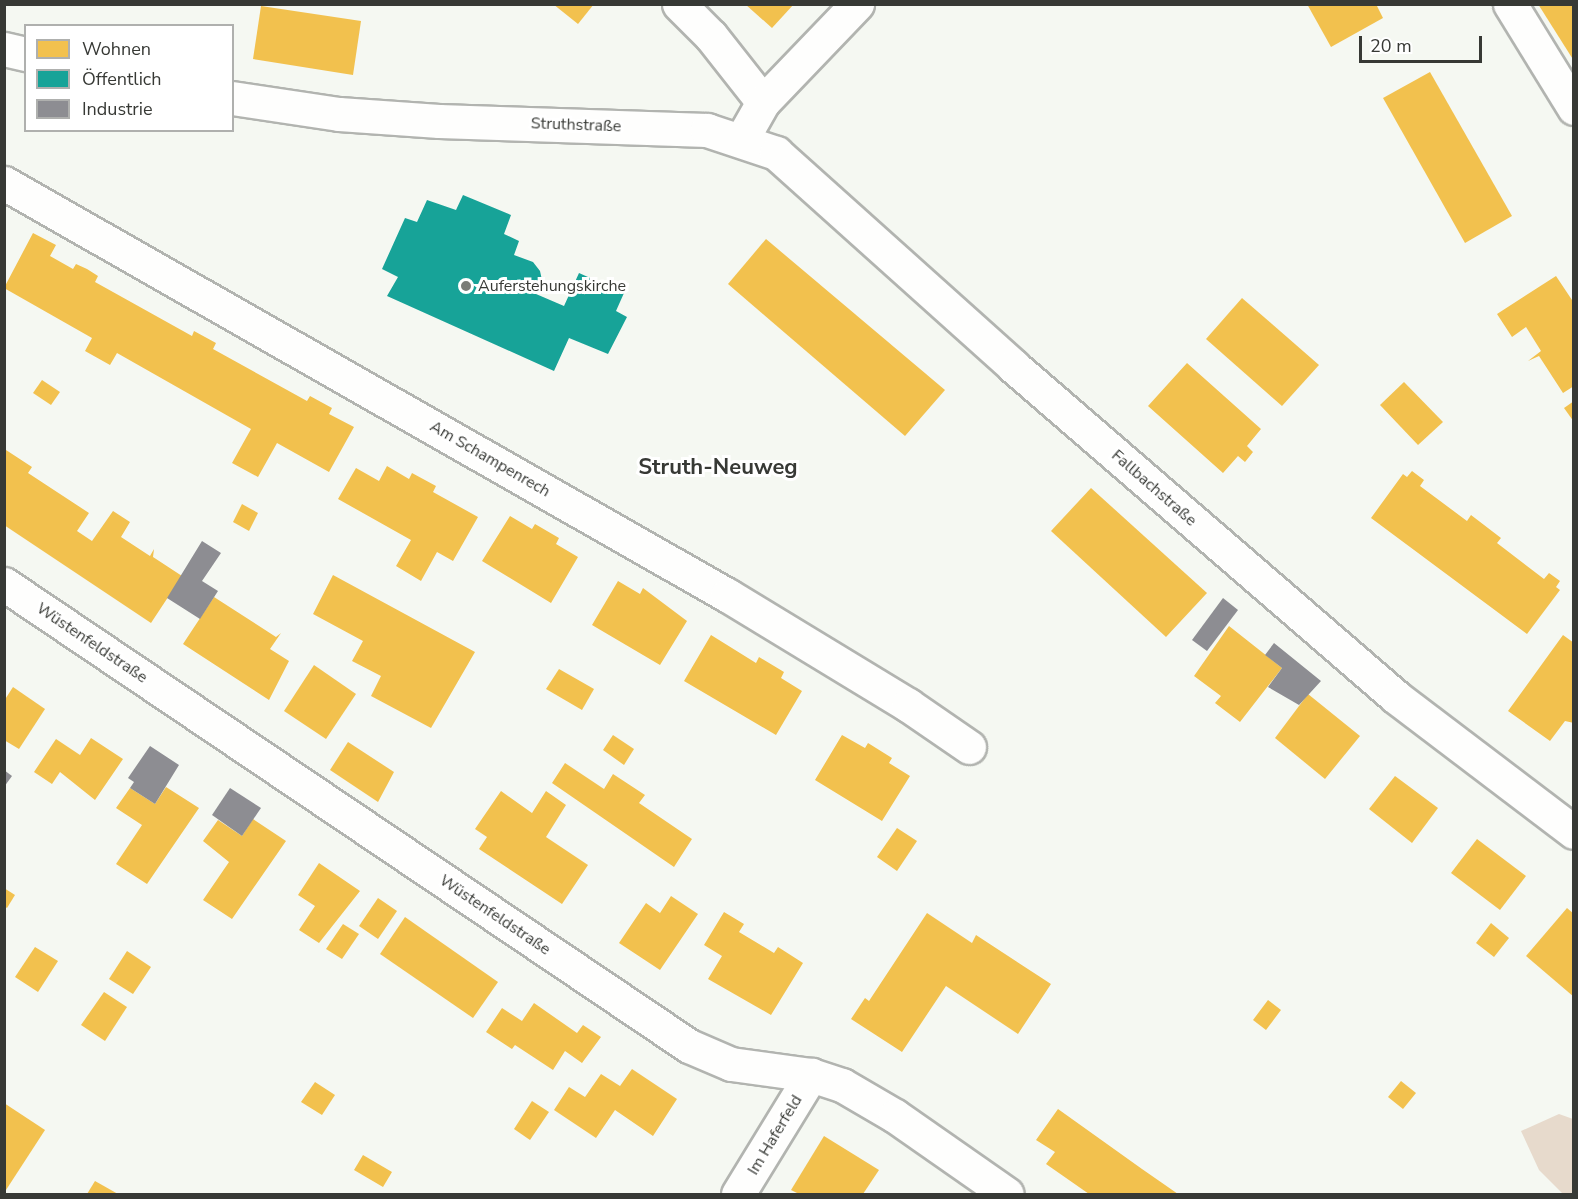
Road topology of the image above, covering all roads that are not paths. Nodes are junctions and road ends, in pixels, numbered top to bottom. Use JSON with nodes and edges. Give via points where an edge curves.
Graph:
{"nodes":[{"id":1,"x":679,"y":4,"type":"edge"},
{"id":2,"x":857,"y":4,"type":"edge"},
{"id":3,"x":1510,"y":4,"type":"edge"},
{"id":4,"x":4,"y":49,"type":"edge"},
{"id":5,"x":24,"y":54,"type":"edge"},
{"id":6,"x":234,"y":98,"type":"edge"},
{"id":7,"x":763,"y":102,"type":"junction"},
{"id":8,"x":1574,"y":108,"type":"edge"},
{"id":9,"x":742,"y":139,"type":"junction"},
{"id":10,"x":4,"y":183,"type":"edge"},
{"id":11,"x":4,"y":584,"type":"edge"},
{"id":12,"x":969,"y":747,"type":"dead end"},
{"id":13,"x":1574,"y":832,"type":"edge"},
{"id":14,"x":811,"y":1075,"type":"junction"},
{"id":15,"x":738,"y":1194,"type":"edge"},
{"id":16,"x":1007,"y":1194,"type":"edge"}],
"edges":[{"from":1,"to":7,"type":"street","via":[[711,36]]},
{"from":2,"to":7,"type":"street"},
{"from":3,"to":8,"type":"street"},
{"from":4,"to":5,"type":"street"},
{"from":6,"to":9,"type":"street","name":"Struthstraße","via":[[339,114],[679,128]]},
{"from":7,"to":9,"type":"street"},
{"from":9,"to":13,"type":"street","name":"Fallbachstraße","via":[[776,153],[801,171],[1013,366],[1387,689]]},
{"from":10,"to":12,"type":"street","name":"Am Schampenrech","via":[[727,595],[908,705]]},
{"from":11,"to":14,"type":"street","name":"Wüstenfeldstraße","via":[[689,1046],[731,1064]]},
{"from":14,"to":15,"type":"street","name":"Im Haferfeld"},
{"from":14,"to":16,"type":"street","name":"Wüstenfeldstraße","via":[[842,1085],[895,1116]]}]}
